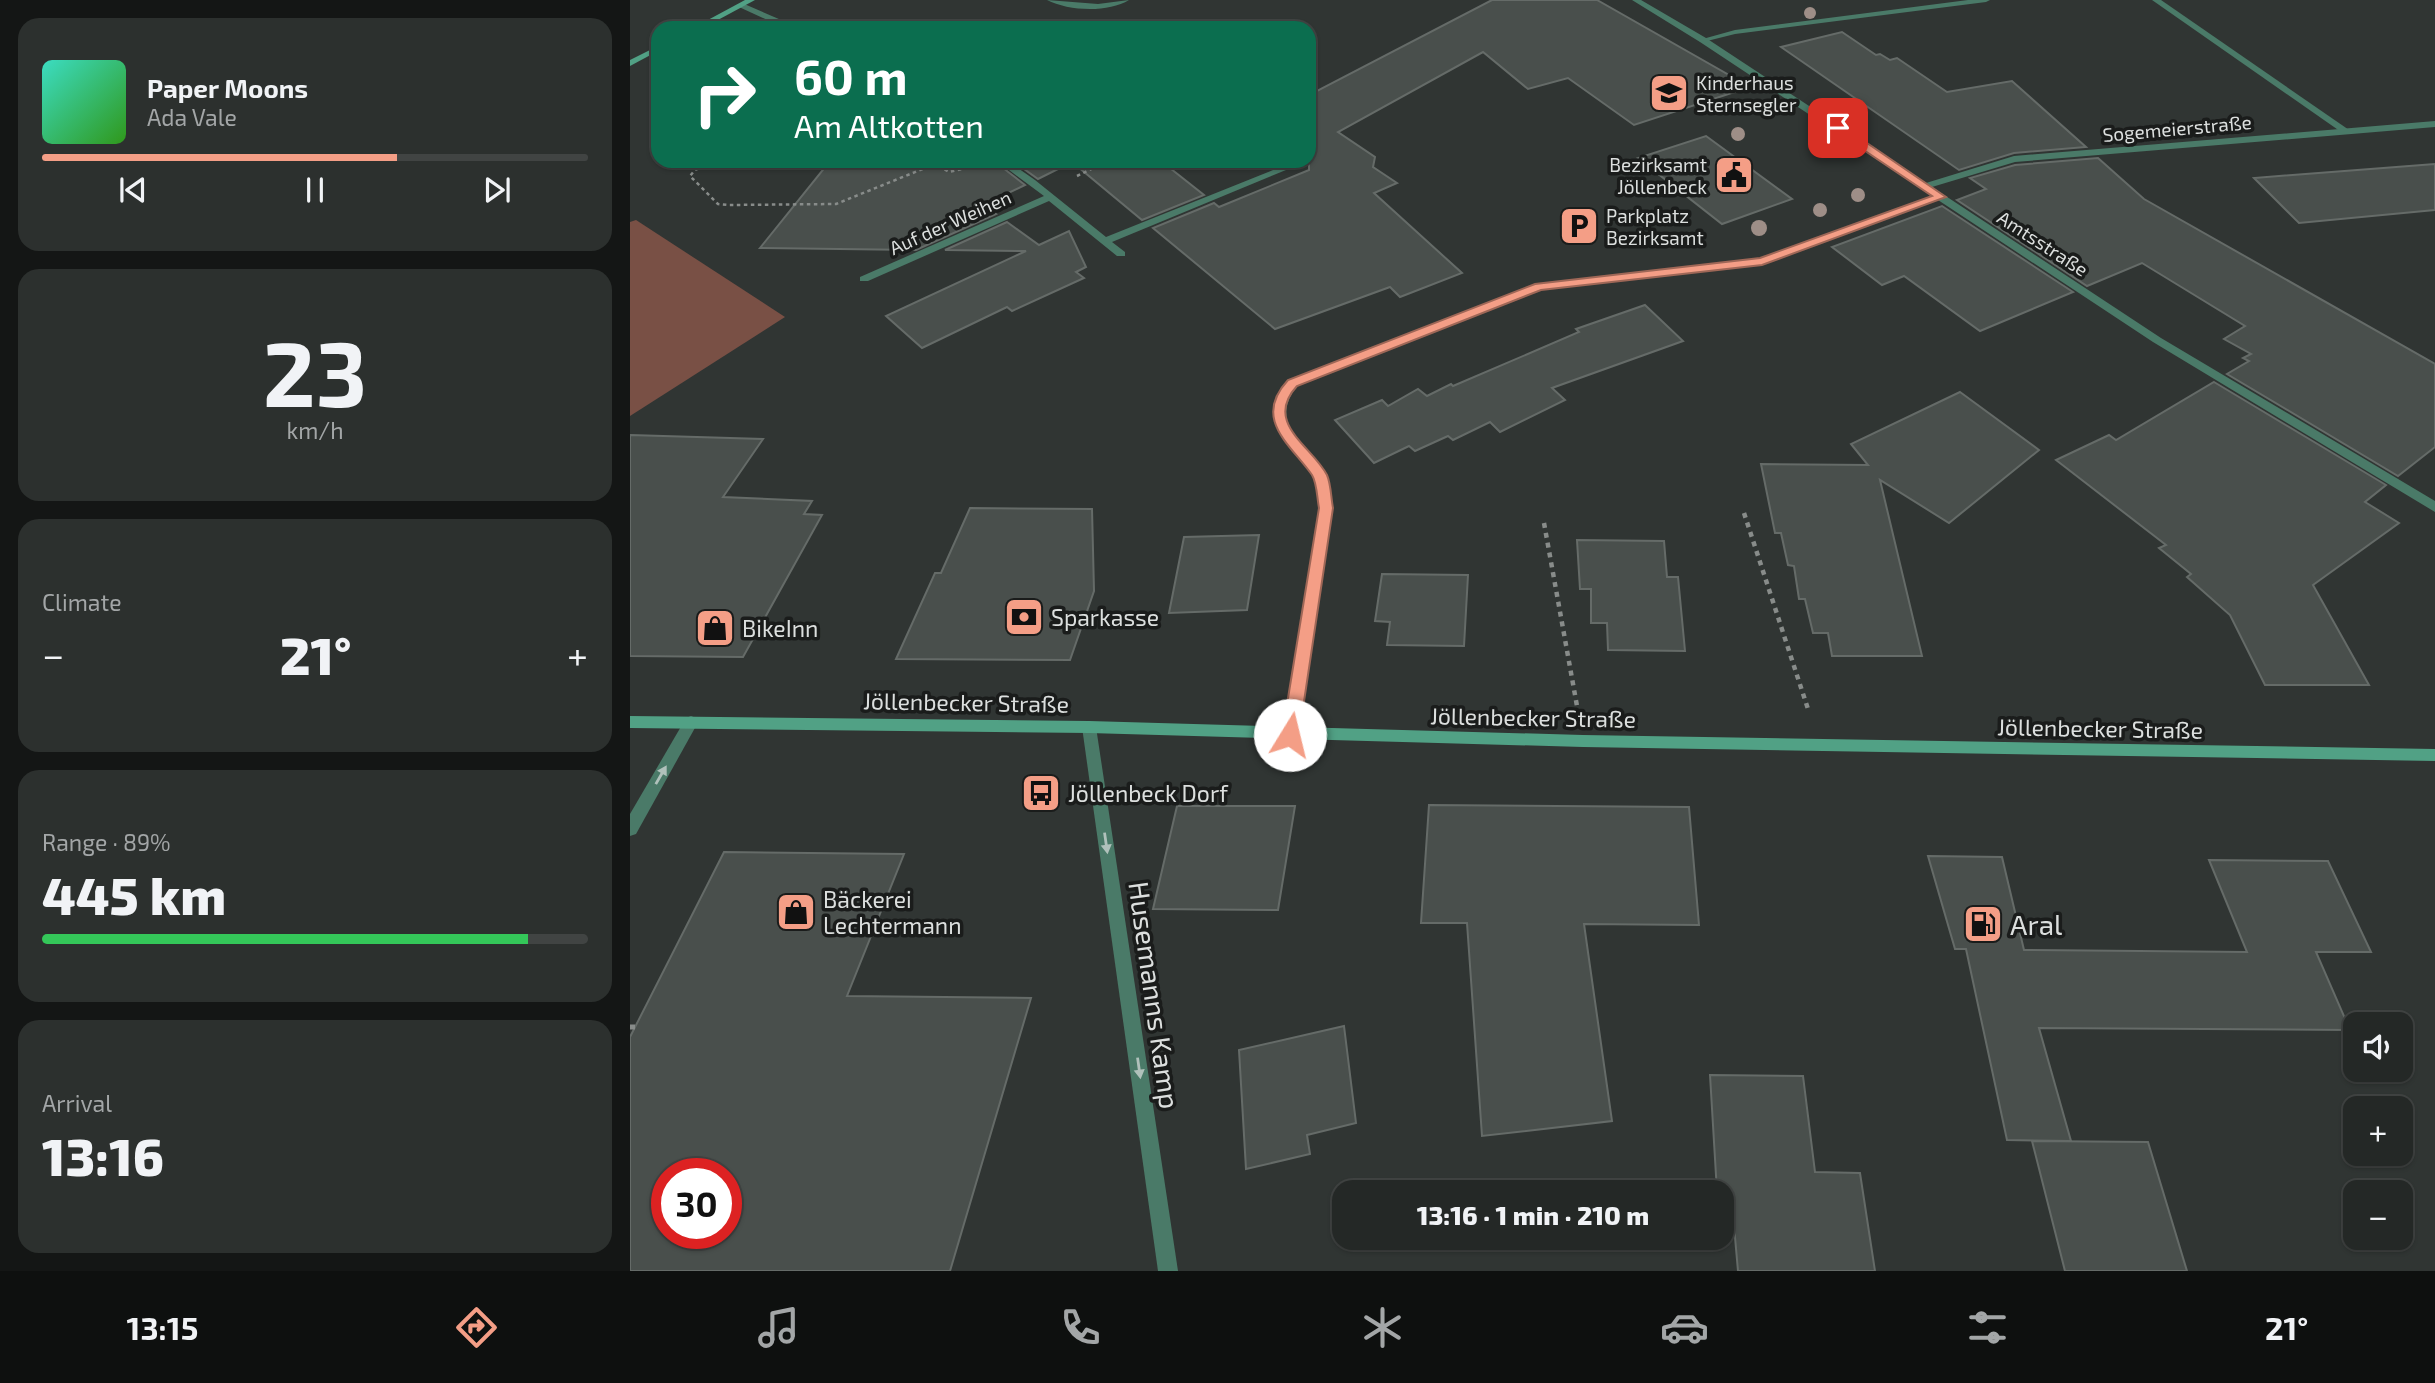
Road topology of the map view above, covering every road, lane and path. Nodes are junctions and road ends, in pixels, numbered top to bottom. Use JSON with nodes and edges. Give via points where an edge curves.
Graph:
{"nodes":[{"id":1,"x":751,"y":0,"type":"edge"},
{"id":2,"x":1051,"y":0,"type":"edge"},
{"id":3,"x":1125,"y":0,"type":"edge"},
{"id":4,"x":1636,"y":0,"type":"edge"},
{"id":5,"x":1986,"y":0,"type":"edge"},
{"id":6,"x":2156,"y":0,"type":"edge"},
{"id":7,"x":742,"y":5,"type":"junction"},
{"id":8,"x":711,"y":21,"type":"edge"},
{"id":9,"x":777,"y":21,"type":"edge"},
{"id":10,"x":1703,"y":40,"type":"junction"},
{"id":11,"x":651,"y":52,"type":"edge"},
{"id":12,"x":630,"y":63,"type":"edge"},
{"id":13,"x":2435,"y":124,"type":"edge"},
{"id":14,"x":2347,"y":131,"type":"junction"},
{"id":15,"x":700,"y":168,"type":"edge"},
{"id":16,"x":925,"y":168,"type":"edge"},
{"id":17,"x":942,"y":168,"type":"edge"},
{"id":18,"x":968,"y":168,"type":"edge"},
{"id":19,"x":1011,"y":168,"type":"edge"},
{"id":20,"x":1281,"y":170,"type":"dead end"},
{"id":21,"x":1925,"y":186,"type":"junction"},
{"id":22,"x":1050,"y":197,"type":"junction"},
{"id":23,"x":1940,"y":197,"type":"junction"},
{"id":24,"x":1105,"y":241,"type":"junction"},
{"id":25,"x":1121,"y":254,"type":"dead end"},
{"id":26,"x":864,"y":279,"type":"dead end"},
{"id":27,"x":2435,"y":507,"type":"edge"},
{"id":28,"x":1744,"y":513,"type":"dead end"},
{"id":29,"x":1544,"y":523,"type":"dead end"},
{"id":30,"x":630,"y":722,"type":"edge"},
{"id":31,"x":691,"y":722,"type":"junction"},
{"id":32,"x":1089,"y":727,"type":"junction"},
{"id":33,"x":1290,"y":735,"type":"junction"},
{"id":34,"x":1583,"y":741,"type":"junction"},
{"id":35,"x":1820,"y":746,"type":"junction"},
{"id":36,"x":2435,"y":755,"type":"edge"},
{"id":37,"x":630,"y":829,"type":"edge"},
{"id":38,"x":1168,"y":1271,"type":"edge"}],
"edges":[{"from":1,"to":7,"type":"main road"},
{"from":2,"to":3,"type":"street","via":[[1090,7]]},
{"from":4,"to":10,"type":"street","name":"Amtsstraße"},
{"from":5,"to":10,"type":"street"},
{"from":6,"to":14,"type":"street"},
{"from":7,"to":8,"type":"main road"},
{"from":7,"to":9,"type":"street"},
{"from":10,"to":21,"type":"street","name":"Amtsstraße"},
{"from":11,"to":12,"type":"main road"},
{"from":13,"to":14,"type":"street","name":"Sogemeierstraße"},
{"from":14,"to":21,"type":"street","name":"Sogemeierstraße","via":[[2014,159]]},
{"from":15,"to":16,"type":"path","via":[[690,176],[718,204],[728,205],[836,204]]},
{"from":17,"to":18,"type":"path","via":[[949,172]]},
{"from":19,"to":22,"type":"street","name":"Auf der Weihen"},
{"from":20,"to":24,"type":"street"},
{"from":21,"to":23,"type":"street","name":"Amtsstraße"},
{"from":22,"to":24,"type":"street","name":"Auf der Weihen"},
{"from":22,"to":26,"type":"street","name":"Auf der Weihen"},
{"from":23,"to":27,"type":"street","name":"Amtsstraße","via":[[2157,340]]},
{"from":23,"to":33,"type":"street","via":[[1762,262],[1539,286],[1293,383],[1279,406],[1282,423],[1290,442],[1321,477],[1326,508]]},
{"from":24,"to":25,"type":"street","name":"Auf der Weihen"},
{"from":28,"to":35,"type":"path"},
{"from":29,"to":34,"type":"path"},
{"from":30,"to":31,"type":"main road","name":"Jöllenbecker Straße"},
{"from":31,"to":32,"type":"main road","name":"Jöllenbecker Straße"},
{"from":37,"to":31,"type":"street","one_way":true},
{"from":32,"to":33,"type":"main road","name":"Jöllenbecker Straße"},
{"from":32,"to":38,"type":"street","name":"Husemanns Kamp","one_way":true},
{"from":33,"to":34,"type":"main road","name":"Jöllenbecker Straße"},
{"from":34,"to":35,"type":"main road","name":"Jöllenbecker Straße"},
{"from":35,"to":36,"type":"main road","name":"Jöllenbecker Straße"}]}
